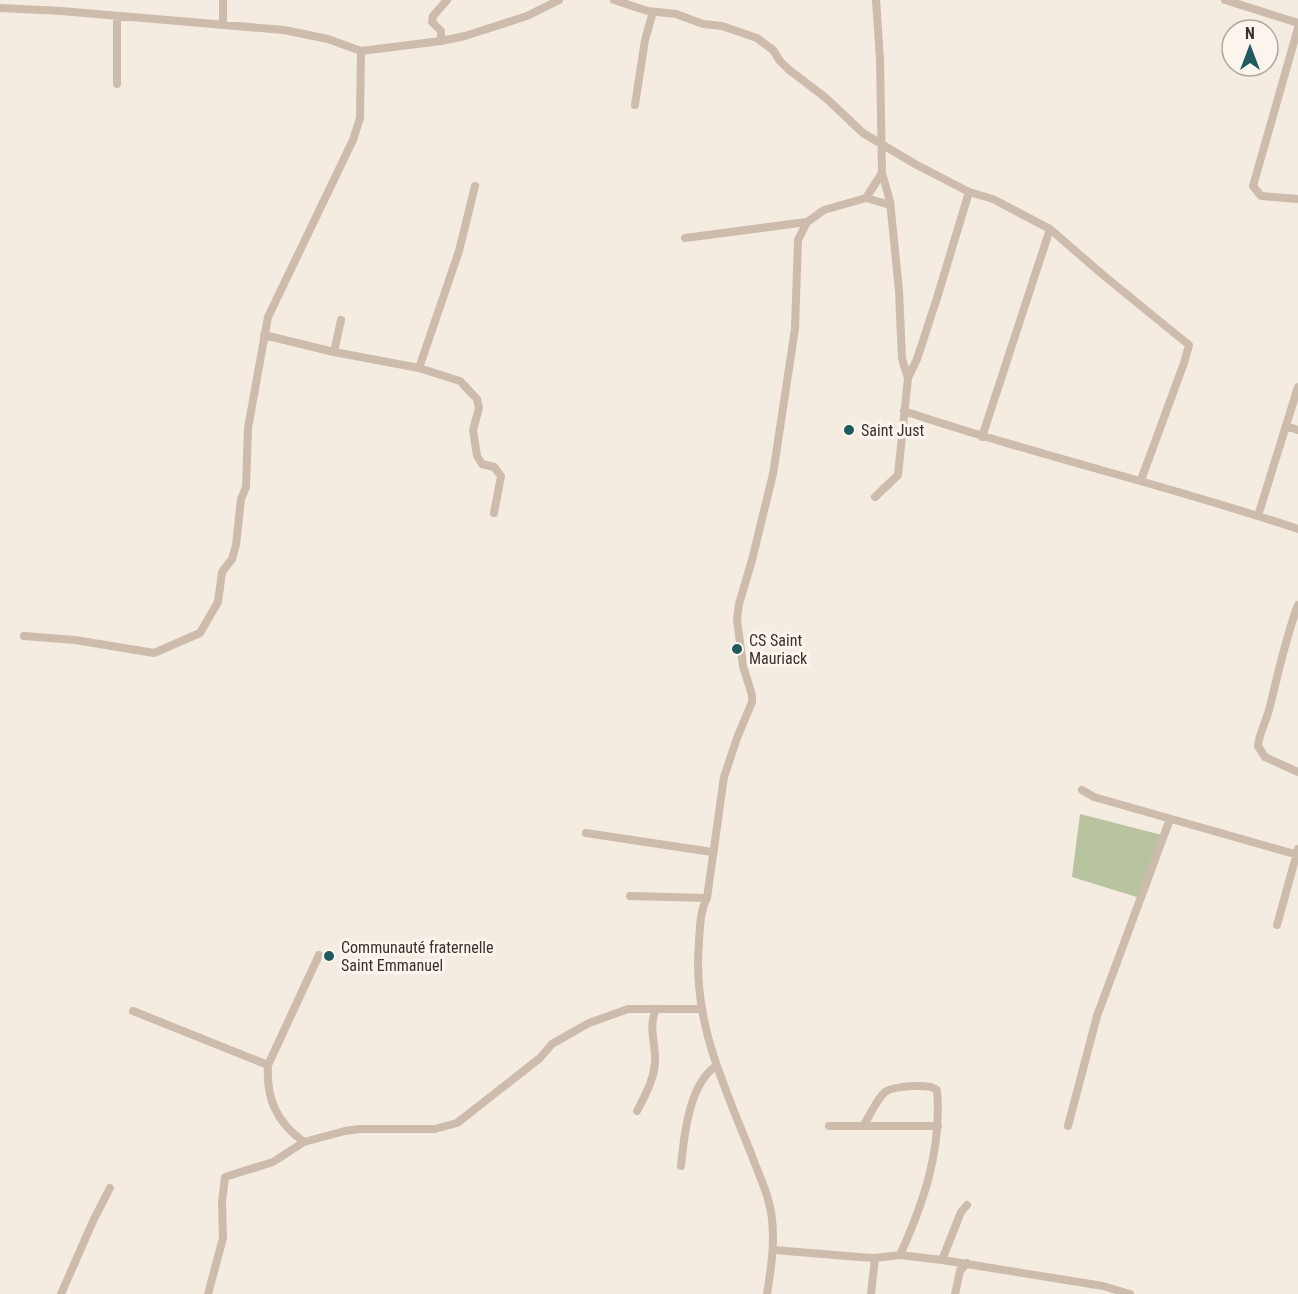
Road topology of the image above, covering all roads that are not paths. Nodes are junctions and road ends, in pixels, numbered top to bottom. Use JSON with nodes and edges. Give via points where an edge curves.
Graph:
{"nodes":[{"id":1,"x":223,"y":0,"type":"edge"},
{"id":2,"x":447,"y":0,"type":"edge"},
{"id":3,"x":559,"y":0,"type":"edge"},
{"id":4,"x":614,"y":0,"type":"edge"},
{"id":5,"x":876,"y":0,"type":"edge"},
{"id":6,"x":1225,"y":0,"type":"edge"},
{"id":7,"x":0,"y":8,"type":"edge"},
{"id":8,"x":653,"y":12,"type":"junction"},
{"id":9,"x":117,"y":16,"type":"junction"},
{"id":10,"x":223,"y":25,"type":"junction"},
{"id":11,"x":1298,"y":25,"type":"edge"},
{"id":12,"x":441,"y":41,"type":"junction"},
{"id":13,"x":361,"y":51,"type":"junction"},
{"id":14,"x":117,"y":84,"type":"dead end"},
{"id":15,"x":635,"y":105,"type":"dead end"},
{"id":16,"x":882,"y":144,"type":"junction"},
{"id":17,"x":882,"y":174,"type":"junction"},
{"id":18,"x":475,"y":186,"type":"dead end"},
{"id":19,"x":969,"y":192,"type":"junction"},
{"id":20,"x":866,"y":198,"type":"junction"},
{"id":21,"x":1298,"y":199,"type":"edge"},
{"id":22,"x":890,"y":205,"type":"junction"},
{"id":23,"x":807,"y":222,"type":"junction"},
{"id":24,"x":1050,"y":229,"type":"junction"},
{"id":25,"x":685,"y":238,"type":"dead end"},
{"id":26,"x":341,"y":320,"type":"dead end"},
{"id":27,"x":264,"y":335,"type":"junction"},
{"id":28,"x":334,"y":352,"type":"junction"},
{"id":29,"x":419,"y":368,"type":"junction"},
{"id":30,"x":908,"y":378,"type":"junction"},
{"id":31,"x":1298,"y":387,"type":"edge"},
{"id":32,"x":904,"y":411,"type":"junction"},
{"id":33,"x":1286,"y":426,"type":"junction"},
{"id":34,"x":1298,"y":430,"type":"edge"},
{"id":35,"x":982,"y":436,"type":"junction"},
{"id":36,"x":1141,"y":480,"type":"junction"},
{"id":37,"x":876,"y":497,"type":"dead end"},
{"id":38,"x":494,"y":513,"type":"dead end"},
{"id":39,"x":1258,"y":516,"type":"junction"},
{"id":40,"x":1298,"y":530,"type":"edge"},
{"id":41,"x":1298,"y":605,"type":"edge"},
{"id":42,"x":24,"y":636,"type":"dead end"},
{"id":43,"x":1298,"y":772,"type":"edge"},
{"id":44,"x":1082,"y":790,"type":"dead end"},
{"id":45,"x":1170,"y":819,"type":"junction"},
{"id":46,"x":586,"y":833,"type":"dead end"},
{"id":47,"x":712,"y":852,"type":"junction"},
{"id":48,"x":1297,"y":853,"type":"edge"},
{"id":49,"x":630,"y":896,"type":"dead end"},
{"id":50,"x":707,"y":898,"type":"junction"},
{"id":51,"x":1277,"y":925,"type":"dead end"},
{"id":52,"x":319,"y":955,"type":"dead end"},
{"id":53,"x":656,"y":1009,"type":"junction"},
{"id":54,"x":700,"y":1009,"type":"junction"},
{"id":55,"x":133,"y":1011,"type":"dead end"},
{"id":56,"x":268,"y":1065,"type":"junction"},
{"id":57,"x":716,"y":1066,"type":"junction"},
{"id":58,"x":637,"y":1111,"type":"dead end"},
{"id":59,"x":829,"y":1125,"type":"dead end"},
{"id":60,"x":863,"y":1125,"type":"junction"},
{"id":61,"x":938,"y":1125,"type":"junction"},
{"id":62,"x":1068,"y":1126,"type":"dead end"},
{"id":63,"x":304,"y":1142,"type":"junction"},
{"id":64,"x":681,"y":1166,"type":"dead end"},
{"id":65,"x":110,"y":1188,"type":"dead end"},
{"id":66,"x":967,"y":1205,"type":"dead end"},
{"id":67,"x":774,"y":1250,"type":"junction"},
{"id":68,"x":900,"y":1255,"type":"junction"},
{"id":69,"x":875,"y":1258,"type":"junction"},
{"id":70,"x":942,"y":1260,"type":"junction"},
{"id":71,"x":967,"y":1263,"type":"junction"},
{"id":72,"x":61,"y":1294,"type":"edge"},
{"id":73,"x":208,"y":1294,"type":"edge"},
{"id":74,"x":767,"y":1294,"type":"edge"},
{"id":75,"x":871,"y":1294,"type":"edge"},
{"id":76,"x":955,"y":1294,"type":"edge"},
{"id":77,"x":1130,"y":1294,"type":"edge"}],
"edges":[{"from":1,"to":10,"type":"street"},
{"from":2,"to":12,"type":"street","via":[[432,22],[441,31]]},
{"from":3,"to":12,"type":"street","via":[[527,16]]},
{"from":4,"to":8,"type":"street"},
{"from":5,"to":16,"type":"street"},
{"from":6,"to":11,"type":"street"},
{"from":7,"to":9,"type":"street"},
{"from":8,"to":15,"type":"street"},
{"from":8,"to":16,"type":"street","via":[[676,14],[757,38],[863,133]]},
{"from":9,"to":10,"type":"street"},
{"from":9,"to":14,"type":"street"},
{"from":10,"to":13,"type":"street","via":[[284,30]]},
{"from":11,"to":21,"type":"street","via":[[1252,186],[1261,196]]},
{"from":12,"to":13,"type":"street"},
{"from":13,"to":27,"type":"street","via":[[360,118],[353,140],[268,317]]},
{"from":16,"to":17,"type":"street"},
{"from":16,"to":19,"type":"street"},
{"from":17,"to":20,"type":"street"},
{"from":17,"to":22,"type":"street"},
{"from":18,"to":29,"type":"street","via":[[459,251]]},
{"from":19,"to":24,"type":"street","via":[[993,199]]},
{"from":19,"to":30,"type":"street","via":[[938,298]]},
{"from":20,"to":22,"type":"street"},
{"from":20,"to":23,"type":"street","via":[[824,210]]},
{"from":22,"to":30,"type":"street","via":[[902,359]]},
{"from":23,"to":25,"type":"street"},
{"from":23,"to":47,"type":"street","via":[[798,240],[795,329],[773,474],[739,604],[743,666],[752,702],[724,777]]},
{"from":24,"to":35,"type":"street"},
{"from":24,"to":36,"type":"street","via":[[1189,345]]},
{"from":26,"to":28,"type":"street"},
{"from":27,"to":28,"type":"street"},
{"from":27,"to":42,"type":"street","via":[[248,428],[246,487],[239,509],[236,545],[222,572],[218,602],[200,633],[154,653]]},
{"from":28,"to":29,"type":"street"},
{"from":29,"to":38,"type":"street","via":[[460,381],[475,395],[478,408],[473,430],[477,456],[501,476]]},
{"from":30,"to":32,"type":"street"},
{"from":31,"to":33,"type":"street"},
{"from":32,"to":35,"type":"street"},
{"from":32,"to":37,"type":"street","via":[[898,475]]},
{"from":33,"to":34,"type":"street"},
{"from":33,"to":39,"type":"street"},
{"from":35,"to":36,"type":"street"},
{"from":36,"to":39,"type":"street"},
{"from":39,"to":40,"type":"street"},
{"from":41,"to":43,"type":"street","via":[[1258,746],[1265,757]]},
{"from":44,"to":45,"type":"street"},
{"from":45,"to":48,"type":"street"},
{"from":45,"to":62,"type":"street","via":[[1097,1016]]},
{"from":46,"to":47,"type":"street"},
{"from":47,"to":50,"type":"street"},
{"from":48,"to":51,"type":"street"},
{"from":49,"to":50,"type":"street"},
{"from":50,"to":54,"type":"street","via":[[701,913],[698,956]]},
{"from":52,"to":56,"type":"street"},
{"from":53,"to":54,"type":"street"},
{"from":53,"to":58,"type":"street","via":[[651,1021],[654,1071]]},
{"from":53,"to":63,"type":"street","via":[[628,1009],[589,1023],[552,1044],[540,1058],[457,1123],[435,1129],[359,1129]]},
{"from":54,"to":57,"type":"street"},
{"from":55,"to":56,"type":"street"},
{"from":56,"to":63,"type":"street","via":[[270,1099],[282,1121]]},
{"from":57,"to":64,"type":"street","via":[[708,1073],[690,1107]]},
{"from":57,"to":67,"type":"street","via":[[769,1201]]},
{"from":59,"to":60,"type":"street"},
{"from":60,"to":61,"type":"street"},
{"from":60,"to":61,"type":"street","via":[[890,1089],[932,1086],[937,1090]]},
{"from":61,"to":68,"type":"street","via":[[930,1178]]},
{"from":63,"to":73,"type":"street","via":[[273,1162],[225,1177],[223,1238]]},
{"from":65,"to":72,"type":"street"},
{"from":66,"to":70,"type":"street"},
{"from":67,"to":69,"type":"street"},
{"from":67,"to":74,"type":"street"},
{"from":68,"to":69,"type":"street"},
{"from":68,"to":70,"type":"street"},
{"from":69,"to":75,"type":"street"},
{"from":70,"to":71,"type":"street"},
{"from":71,"to":76,"type":"street","via":[[960,1271]]},
{"from":71,"to":77,"type":"street"}]}
